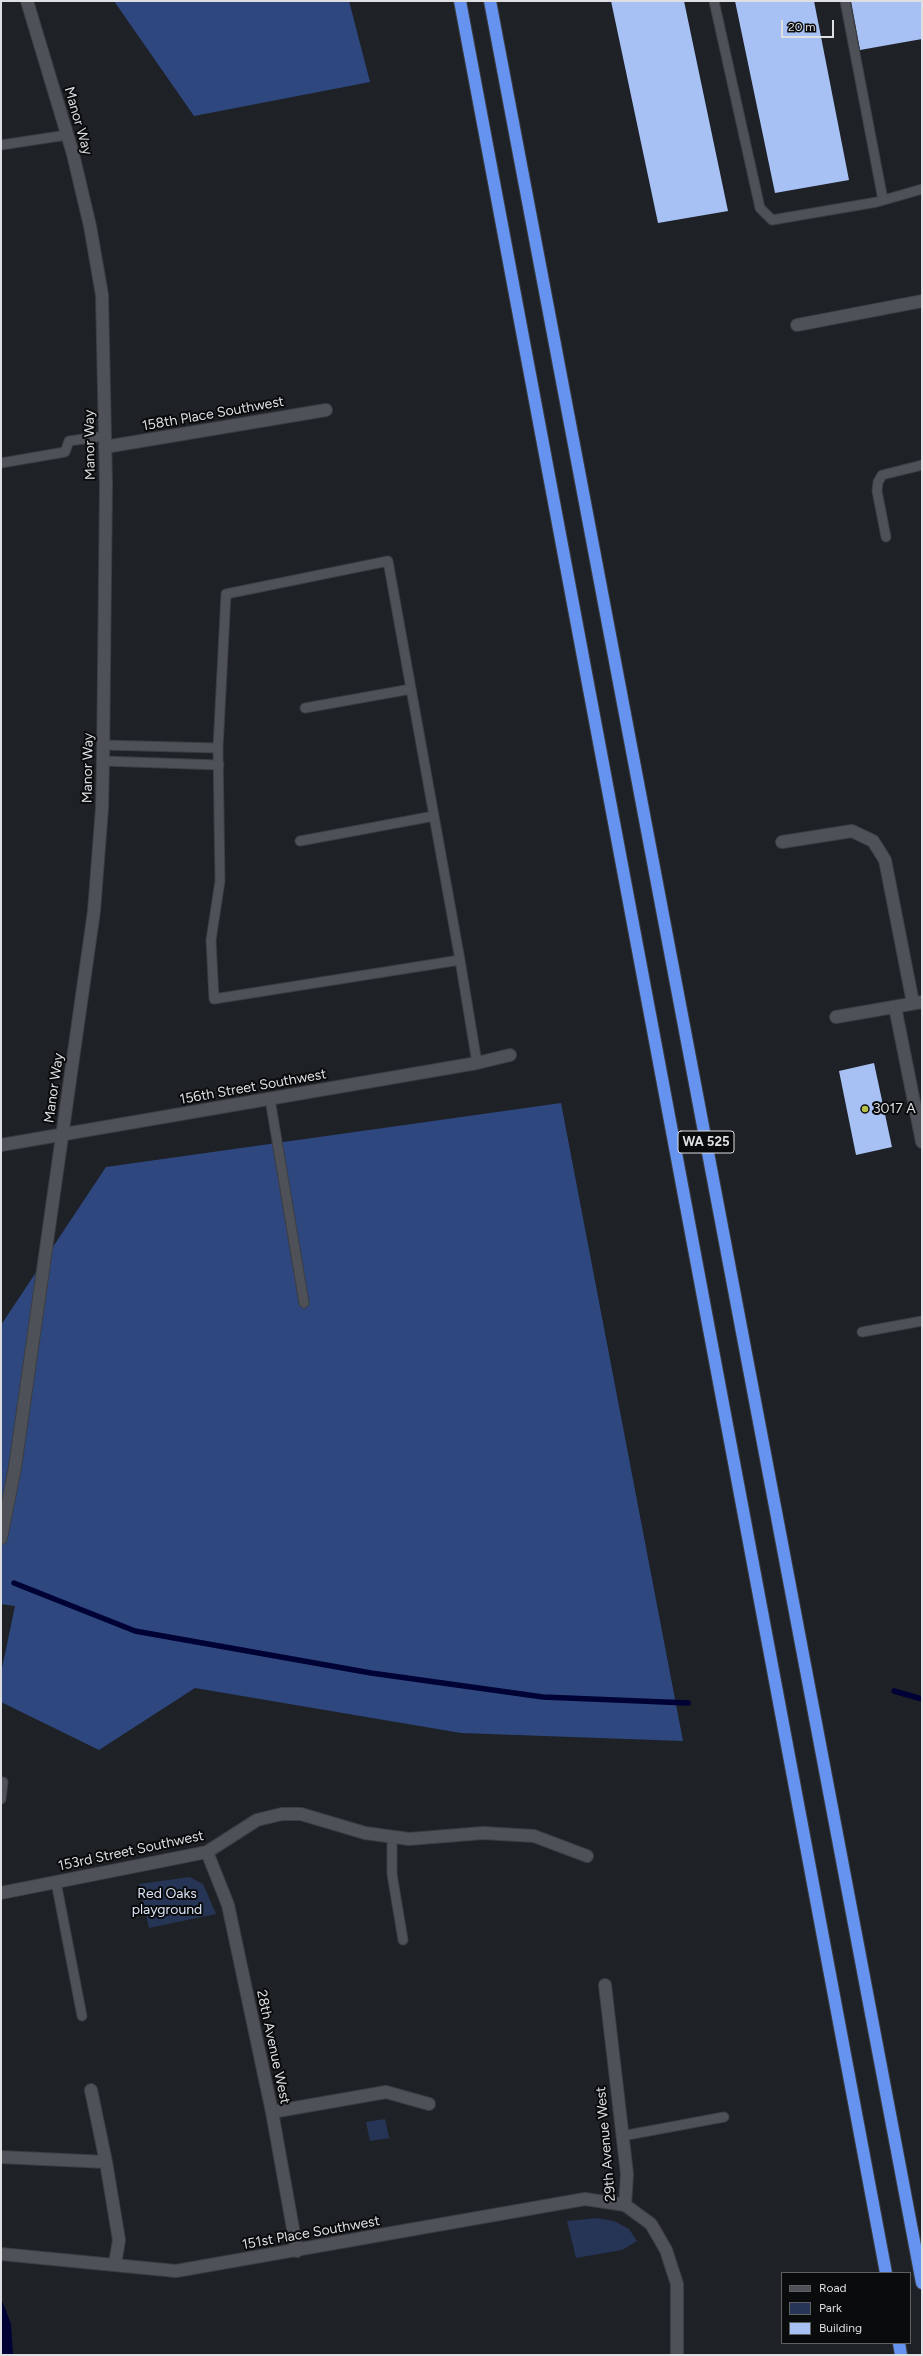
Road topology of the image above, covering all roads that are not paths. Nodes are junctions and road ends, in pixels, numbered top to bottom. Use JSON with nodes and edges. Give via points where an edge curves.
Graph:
{"nodes":[{"id":1,"x":27,"y":1,"type":"edge"},
{"id":2,"x":460,"y":1,"type":"edge"},
{"id":3,"x":490,"y":1,"type":"edge"},
{"id":4,"x":714,"y":1,"type":"edge"},
{"id":5,"x":845,"y":1,"type":"edge"},
{"id":6,"x":67,"y":135,"type":"junction"},
{"id":7,"x":1,"y":145,"type":"edge"},
{"id":8,"x":922,"y":189,"type":"edge"},
{"id":9,"x":883,"y":200,"type":"junction"},
{"id":10,"x":922,"y":300,"type":"edge"},
{"id":11,"x":797,"y":325,"type":"dead end"},
{"id":12,"x":326,"y":410,"type":"dead end"},
{"id":13,"x":105,"y":442,"type":"junction"},
{"id":14,"x":1,"y":463,"type":"edge"},
{"id":15,"x":922,"y":465,"type":"edge"},
{"id":16,"x":886,"y":537,"type":"dead end"},
{"id":17,"x":411,"y":688,"type":"junction"},
{"id":18,"x":305,"y":708,"type":"dead end"},
{"id":19,"x":103,"y":745,"type":"junction"},
{"id":20,"x":218,"y":748,"type":"junction"},
{"id":21,"x":103,"y":761,"type":"junction"},
{"id":22,"x":219,"y":765,"type":"junction"},
{"id":23,"x":434,"y":816,"type":"junction"},
{"id":24,"x":300,"y":841,"type":"dead end"},
{"id":25,"x":782,"y":842,"type":"dead end"},
{"id":26,"x":460,"y":960,"type":"junction"},
{"id":27,"x":918,"y":1003,"type":"edge"},
{"id":28,"x":895,"y":1007,"type":"junction"},
{"id":29,"x":836,"y":1017,"type":"dead end"},
{"id":30,"x":510,"y":1055,"type":"dead end"},
{"id":31,"x":477,"y":1063,"type":"junction"},
{"id":32,"x":270,"y":1099,"type":"junction"},
{"id":33,"x":62,"y":1135,"type":"junction"},
{"id":34,"x":922,"y":1142,"type":"edge"},
{"id":35,"x":1,"y":1145,"type":"edge"},
{"id":36,"x":304,"y":1303,"type":"dead end"},
{"id":37,"x":922,"y":1321,"type":"edge"},
{"id":38,"x":862,"y":1332,"type":"dead end"},
{"id":39,"x":1,"y":1538,"type":"edge"},
{"id":40,"x":3,"y":1782,"type":"dead end"},
{"id":41,"x":1,"y":1799,"type":"edge"},
{"id":42,"x":392,"y":1837,"type":"junction"},
{"id":43,"x":208,"y":1852,"type":"junction"},
{"id":44,"x":587,"y":1856,"type":"dead end"},
{"id":45,"x":56,"y":1882,"type":"junction"},
{"id":46,"x":1,"y":1893,"type":"edge"},
{"id":47,"x":403,"y":1940,"type":"dead end"},
{"id":48,"x":605,"y":1985,"type":"dead end"},
{"id":49,"x":82,"y":2016,"type":"dead end"},
{"id":50,"x":91,"y":2090,"type":"dead end"},
{"id":51,"x":429,"y":2104,"type":"dead end"},
{"id":52,"x":272,"y":2112,"type":"junction"},
{"id":53,"x":724,"y":2117,"type":"dead end"},
{"id":54,"x":622,"y":2136,"type":"junction"},
{"id":55,"x":1,"y":2157,"type":"edge"},
{"id":56,"x":106,"y":2162,"type":"junction"},
{"id":57,"x":625,"y":2205,"type":"junction"},
{"id":58,"x":297,"y":2251,"type":"junction"},
{"id":59,"x":1,"y":2254,"type":"edge"},
{"id":60,"x":116,"y":2264,"type":"junction"},
{"id":61,"x":886,"y":2272,"type":"edge"},
{"id":62,"x":922,"y":2283,"type":"edge"},
{"id":63,"x":899,"y":2344,"type":"edge"},
{"id":64,"x":677,"y":2355,"type":"edge"},
{"id":65,"x":901,"y":2355,"type":"edge"}],
"edges":[{"from":1,"to":6,"type":"street","name":"Manor Way"},
{"from":2,"to":61,"type":"highway","number":"WA 525"},
{"from":3,"to":62,"type":"highway","number":"WA 525"},
{"from":4,"to":9,"type":"lane","via":[[760,208],[772,220]]},
{"from":5,"to":9,"type":"lane"},
{"from":6,"to":7,"type":"lane"},
{"from":6,"to":13,"type":"street","name":"Manor Way","via":[[90,226],[102,295]]},
{"from":8,"to":9,"type":"lane"},
{"from":10,"to":11,"type":"street"},
{"from":12,"to":13,"type":"street","name":"158th Place Southwest"},
{"from":13,"to":14,"type":"lane","via":[[69,441],[65,452]]},
{"from":13,"to":19,"type":"street","name":"Manor Way"},
{"from":15,"to":16,"type":"lane","via":[[882,476],[878,482],[876,492]]},
{"from":17,"to":18,"type":"lane"},
{"from":17,"to":20,"type":"lane","via":[[388,561],[226,594]]},
{"from":17,"to":23,"type":"lane"},
{"from":19,"to":20,"type":"lane"},
{"from":19,"to":21,"type":"street","name":"Manor Way"},
{"from":20,"to":22,"type":"lane"},
{"from":21,"to":22,"type":"lane"},
{"from":21,"to":33,"type":"street","name":"Manor Way","via":[[94,911]]},
{"from":22,"to":26,"type":"lane","via":[[220,881],[211,940],[214,999]]},
{"from":23,"to":24,"type":"lane"},
{"from":23,"to":26,"type":"lane"},
{"from":25,"to":27,"type":"street","via":[[852,831],[873,842],[885,860]]},
{"from":26,"to":31,"type":"lane"},
{"from":27,"to":28,"type":"street"},
{"from":28,"to":29,"type":"street"},
{"from":28,"to":34,"type":"street"},
{"from":30,"to":31,"type":"street","name":"156th Street Southwest"},
{"from":31,"to":32,"type":"street","name":"156th Street Southwest"},
{"from":32,"to":33,"type":"street","name":"156th Street Southwest"},
{"from":32,"to":36,"type":"lane"},
{"from":33,"to":35,"type":"street","name":"156th Street Southwest"},
{"from":33,"to":39,"type":"street","name":"Manor Way","via":[[15,1467]]},
{"from":37,"to":38,"type":"lane"},
{"from":40,"to":41,"type":"lane"},
{"from":42,"to":43,"type":"street","name":"153rd Street Southwest","via":[[365,1833],[301,1814],[282,1814],[257,1820]]},
{"from":42,"to":44,"type":"street","name":"153rd Street Southwest","via":[[410,1839],[483,1833],[534,1836]]},
{"from":42,"to":47,"type":"lane","via":[[392,1874]]},
{"from":43,"to":45,"type":"street","name":"153rd Street Southwest"},
{"from":43,"to":52,"type":"street","name":"28th Avenue West","via":[[228,1905]]},
{"from":45,"to":46,"type":"street","name":"153rd Street Southwest"},
{"from":45,"to":49,"type":"lane"},
{"from":48,"to":54,"type":"street","name":"29th Avenue West"},
{"from":50,"to":56,"type":"street"},
{"from":51,"to":52,"type":"street","via":[[386,2092]]},
{"from":52,"to":58,"type":"street","name":"28th Avenue West"},
{"from":53,"to":54,"type":"lane"},
{"from":54,"to":57,"type":"street","name":"29th Avenue West","via":[[627,2174]]},
{"from":55,"to":56,"type":"street"},
{"from":56,"to":60,"type":"street","via":[[119,2240]]},
{"from":57,"to":58,"type":"street","name":"151st Place Southwest","via":[[585,2199]]},
{"from":57,"to":64,"type":"street","name":"29th Avenue West","via":[[651,2224],[666,2250],[678,2284]]},
{"from":58,"to":60,"type":"street","name":"151st Place Southwest","via":[[176,2271]]},
{"from":59,"to":60,"type":"street","name":"151st Place Southwest"},
{"from":63,"to":65,"type":"highway"}]}
